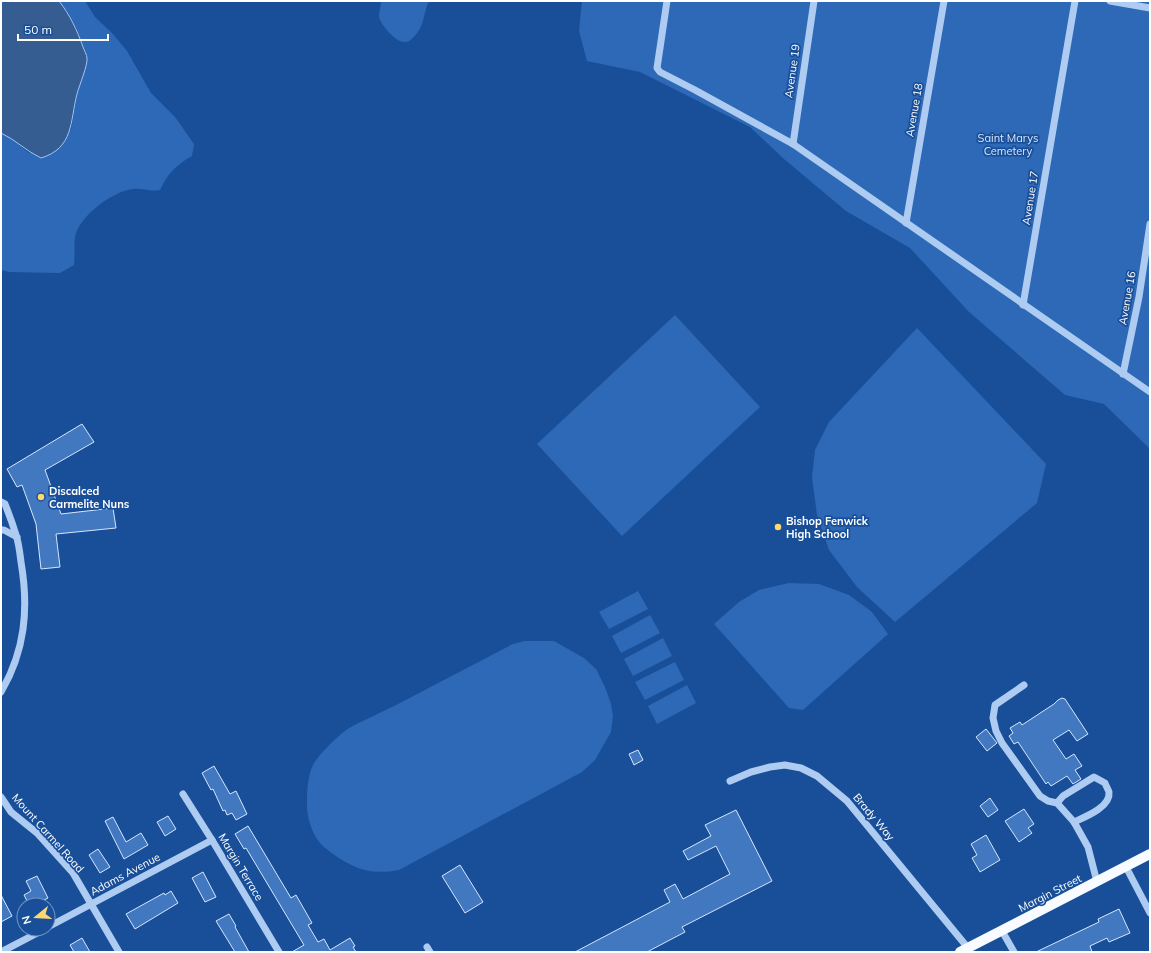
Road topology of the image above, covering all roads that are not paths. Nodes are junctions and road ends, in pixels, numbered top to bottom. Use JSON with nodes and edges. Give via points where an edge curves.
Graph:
{"nodes":[{"id":1,"x":667,"y":1,"type":"edge"},
{"id":2,"x":814,"y":1,"type":"edge"},
{"id":3,"x":944,"y":1,"type":"edge"},
{"id":4,"x":1074,"y":1,"type":"edge"},
{"id":5,"x":1110,"y":1,"type":"edge"},
{"id":6,"x":1150,"y":8,"type":"edge"},
{"id":7,"x":792,"y":144,"type":"junction"},
{"id":8,"x":906,"y":223,"type":"junction"},
{"id":9,"x":1150,"y":224,"type":"edge"},
{"id":10,"x":1023,"y":305,"type":"junction"},
{"id":11,"x":1123,"y":374,"type":"junction"},
{"id":12,"x":1150,"y":392,"type":"edge"},
{"id":13,"x":1,"y":502,"type":"edge"},
{"id":14,"x":1,"y":530,"type":"edge"},
{"id":15,"x":17,"y":537,"type":"junction"},
{"id":16,"x":1024,"y":685,"type":"dead end"},
{"id":17,"x":1,"y":692,"type":"edge"},
{"id":18,"x":730,"y":781,"type":"dead end"},
{"id":19,"x":183,"y":794,"type":"dead end"},
{"id":20,"x":1,"y":797,"type":"edge"},
{"id":21,"x":1057,"y":803,"type":"junction"},
{"id":22,"x":1074,"y":822,"type":"junction"},
{"id":23,"x":212,"y":840,"type":"junction"},
{"id":24,"x":1150,"y":854,"type":"edge"},
{"id":25,"x":1126,"y":867,"type":"junction"},
{"id":26,"x":1097,"y":882,"type":"junction"},
{"id":27,"x":91,"y":905,"type":"junction"},
{"id":28,"x":1150,"y":913,"type":"edge"},
{"id":29,"x":56,"y":923,"type":"edge"},
{"id":30,"x":1002,"y":931,"type":"junction"},
{"id":31,"x":30,"y":937,"type":"edge"},
{"id":32,"x":964,"y":950,"type":"edge"},
{"id":33,"x":1,"y":952,"type":"edge"},
{"id":34,"x":119,"y":952,"type":"edge"},
{"id":35,"x":279,"y":952,"type":"edge"},
{"id":36,"x":1014,"y":952,"type":"edge"}],
"edges":[{"from":1,"to":7,"type":"street","via":[[657,68],[660,72]]},
{"from":2,"to":7,"type":"street","name":"Avenue 19"},
{"from":3,"to":8,"type":"street","name":"Avenue 18"},
{"from":4,"to":10,"type":"street","name":"Avenue 17"},
{"from":5,"to":6,"type":"street"},
{"from":7,"to":8,"type":"street"},
{"from":8,"to":10,"type":"street"},
{"from":9,"to":11,"type":"street","name":"Avenue 16","via":[[1139,297]]},
{"from":10,"to":11,"type":"street"},
{"from":11,"to":12,"type":"street"},
{"from":13,"to":15,"type":"street","via":[[5,504]]},
{"from":14,"to":15,"type":"street"},
{"from":15,"to":17,"type":"street","via":[[25,582],[26,611],[16,659]]},
{"from":16,"to":21,"type":"street","via":[[995,706],[996,731],[1040,796]]},
{"from":18,"to":32,"type":"street","name":"Brady Way","via":[[751,772],[785,765],[801,768],[817,776],[847,801]]},
{"from":19,"to":23,"type":"street","name":"Margin Terrace"},
{"from":20,"to":27,"type":"street","name":"Mount Carmel Road","via":[[11,812],[37,833],[73,873]]},
{"from":21,"to":22,"type":"street"},
{"from":21,"to":22,"type":"street","via":[[1063,796],[1094,777],[1105,783],[1109,793],[1107,802]]},
{"from":22,"to":26,"type":"street","via":[[1088,847]]},
{"from":23,"to":27,"type":"street","name":"Adams Avenue"},
{"from":23,"to":35,"type":"street","name":"Margin Terrace"},
{"from":24,"to":25,"type":"main road","name":"Margin Street"},
{"from":25,"to":26,"type":"main road","name":"Margin Street"},
{"from":25,"to":28,"type":"street"},
{"from":26,"to":30,"type":"main road","name":"Margin Street"},
{"from":27,"to":29,"type":"street","name":"Adams Avenue"},
{"from":27,"to":34,"type":"street","name":"Mount Carmel Road"},
{"from":30,"to":32,"type":"main road","name":"Margin Street"},
{"from":30,"to":36,"type":"street"},
{"from":31,"to":33,"type":"street"}]}
